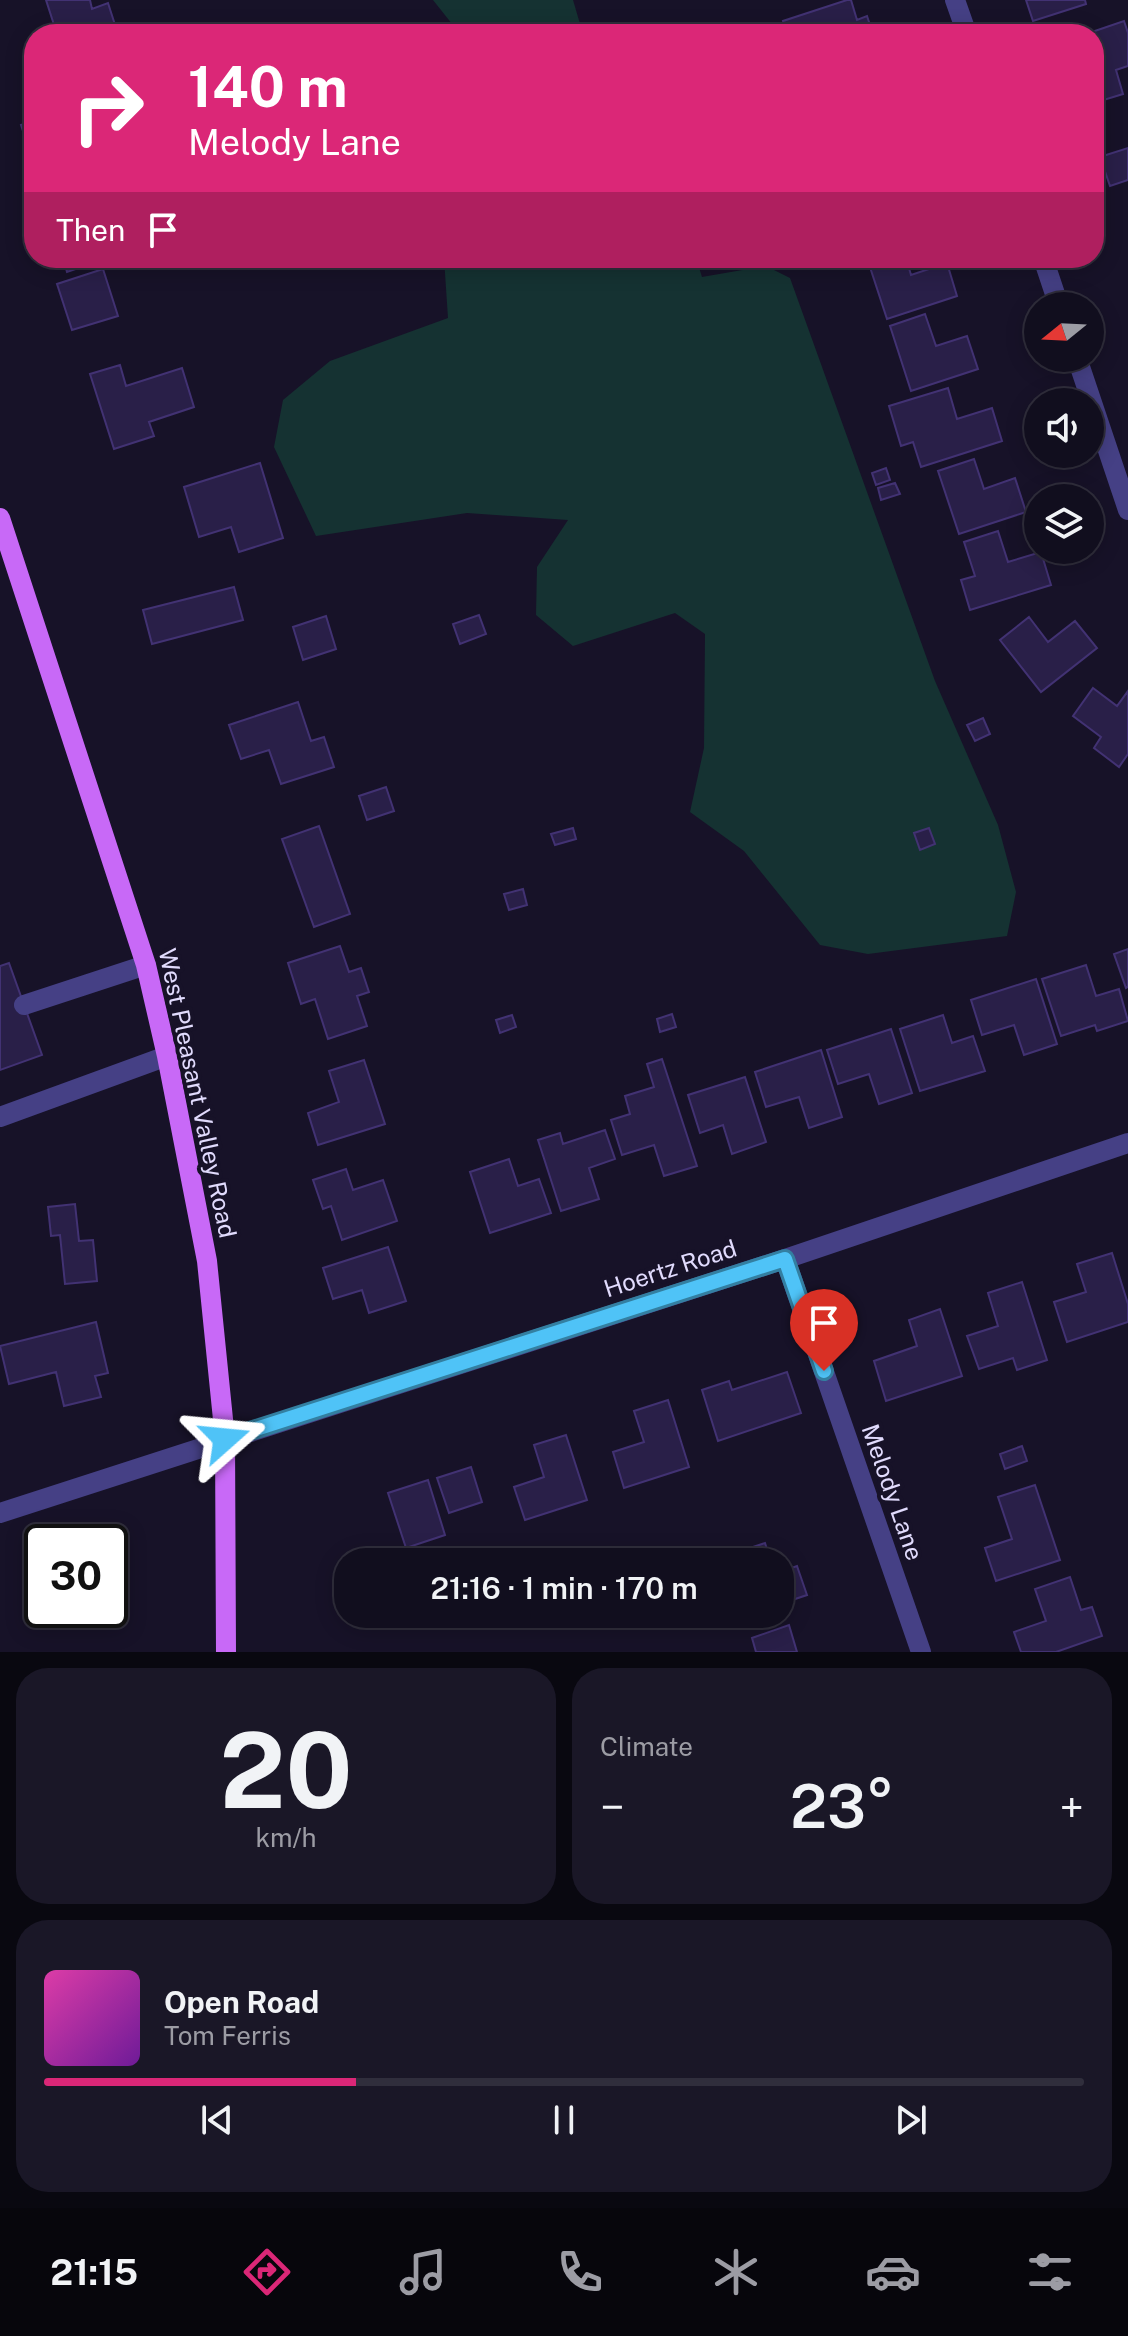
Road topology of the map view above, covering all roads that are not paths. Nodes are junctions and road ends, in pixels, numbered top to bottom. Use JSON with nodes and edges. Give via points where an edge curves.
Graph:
{"nodes":[{"id":1,"x":955,"y":0,"type":"edge"},
{"id":2,"x":963,"y":24,"type":"edge"},
{"id":3,"x":1046,"y":268,"type":"edge"},
{"id":4,"x":1054,"y":292,"type":"edge"},
{"id":5,"x":1082,"y":372,"type":"edge"},
{"id":6,"x":1128,"y":510,"type":"edge"},
{"id":7,"x":0,"y":518,"type":"edge"},
{"id":8,"x":146,"y":965,"type":"junction"},
{"id":9,"x":24,"y":1005,"type":"dead end"},
{"id":10,"x":167,"y":1056,"type":"junction"},
{"id":11,"x":0,"y":1117,"type":"edge"},
{"id":12,"x":1128,"y":1143,"type":"edge"},
{"id":13,"x":785,"y":1259,"type":"junction"},
{"id":14,"x":225,"y":1439,"type":"junction"},
{"id":15,"x":0,"y":1513,"type":"edge"},
{"id":16,"x":226,"y":1652,"type":"edge"},
{"id":17,"x":921,"y":1652,"type":"edge"}],
"edges":[{"from":1,"to":2,"type":"street"},
{"from":3,"to":4,"type":"street"},
{"from":5,"to":6,"type":"street"},
{"from":7,"to":8,"type":"main road","name":"West Pleasant Valley Road"},
{"from":8,"to":9,"type":"street"},
{"from":8,"to":10,"type":"main road","name":"West Pleasant Valley Road"},
{"from":10,"to":11,"type":"street"},
{"from":10,"to":14,"type":"main road","name":"West Pleasant Valley Road","via":[[207,1261]]},
{"from":12,"to":13,"type":"street","name":"Hoertz Road"},
{"from":13,"to":14,"type":"street","name":"Hoertz Road"},
{"from":13,"to":17,"type":"street","name":"Melody Lane"},
{"from":14,"to":15,"type":"street","name":"Hoertz Road"},
{"from":14,"to":16,"type":"main road","name":"West Pleasant Valley Road"}]}
